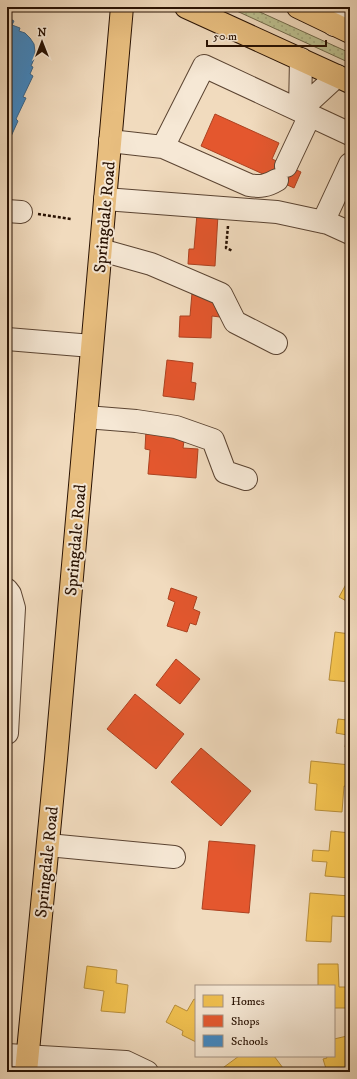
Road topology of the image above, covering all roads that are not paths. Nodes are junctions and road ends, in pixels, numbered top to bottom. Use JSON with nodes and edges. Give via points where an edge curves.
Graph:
{"nodes":[{"id":1,"x":122,"y":7,"type":"edge"},
{"id":2,"x":186,"y":7,"type":"edge"},
{"id":3,"x":298,"y":7,"type":"edge"},
{"id":4,"x":342,"y":21,"type":"edge"},
{"id":5,"x":301,"y":60,"type":"junction"},
{"id":6,"x":343,"y":79,"type":"edge"},
{"id":7,"x":305,"y":113,"type":"junction"},
{"id":8,"x":350,"y":134,"type":"edge"},
{"id":9,"x":110,"y":141,"type":"junction"},
{"id":10,"x":163,"y":147,"type":"junction"},
{"id":11,"x":350,"y":164,"type":"edge"},
{"id":12,"x":105,"y":199,"type":"junction"},
{"id":13,"x":323,"y":222,"type":"junction"},
{"id":14,"x":350,"y":233,"type":"edge"},
{"id":15,"x":101,"y":250,"type":"junction"},
{"id":16,"x":10,"y":339,"type":"edge"},
{"id":17,"x":276,"y":343,"type":"dead end"},
{"id":18,"x":92,"y":346,"type":"junction"},
{"id":19,"x":86,"y":417,"type":"junction"},
{"id":20,"x":246,"y":479,"type":"dead end"},
{"id":21,"x":7,"y":590,"type":"edge"},
{"id":22,"x":7,"y":733,"type":"edge"},
{"id":23,"x":48,"y":845,"type":"junction"},
{"id":24,"x":174,"y":857,"type":"dead end"},
{"id":25,"x":20,"y":1061,"type":"edge"},
{"id":26,"x":147,"y":1072,"type":"edge"}],
"edges":[{"from":1,"to":9,"type":"main road","name":"Springdale Road"},
{"from":2,"to":5,"type":"main road"},
{"from":3,"to":4,"type":"main road"},
{"from":5,"to":6,"type":"main road"},
{"from":5,"to":7,"type":"street"},
{"from":6,"to":7,"type":"street"},
{"from":7,"to":8,"type":"street"},
{"from":7,"to":10,"type":"street","via":[[282,173],[269,185],[249,185]]},
{"from":7,"to":10,"type":"street","via":[[204,66]]},
{"from":9,"to":10,"type":"street"},
{"from":9,"to":12,"type":"main road","name":"Springdale Road"},
{"from":11,"to":13,"type":"street"},
{"from":12,"to":13,"type":"street","via":[[277,212]]},
{"from":12,"to":15,"type":"main road","name":"Springdale Road"},
{"from":13,"to":14,"type":"street"},
{"from":15,"to":17,"type":"street","via":[[151,264],[221,294],[235,322]]},
{"from":15,"to":18,"type":"main road","name":"Springdale Road"},
{"from":16,"to":18,"type":"street"},
{"from":18,"to":19,"type":"main road","name":"Springdale Road"},
{"from":19,"to":20,"type":"street","via":[[176,427],[213,440],[225,472]]},
{"from":19,"to":23,"type":"main road","name":"Springdale Road"},
{"from":21,"to":22,"type":"street","via":[[14,608]]},
{"from":23,"to":24,"type":"street"},
{"from":23,"to":25,"type":"main road","name":"Springdale Road"},
{"from":25,"to":26,"type":"street","via":[[126,1062]]}]}
